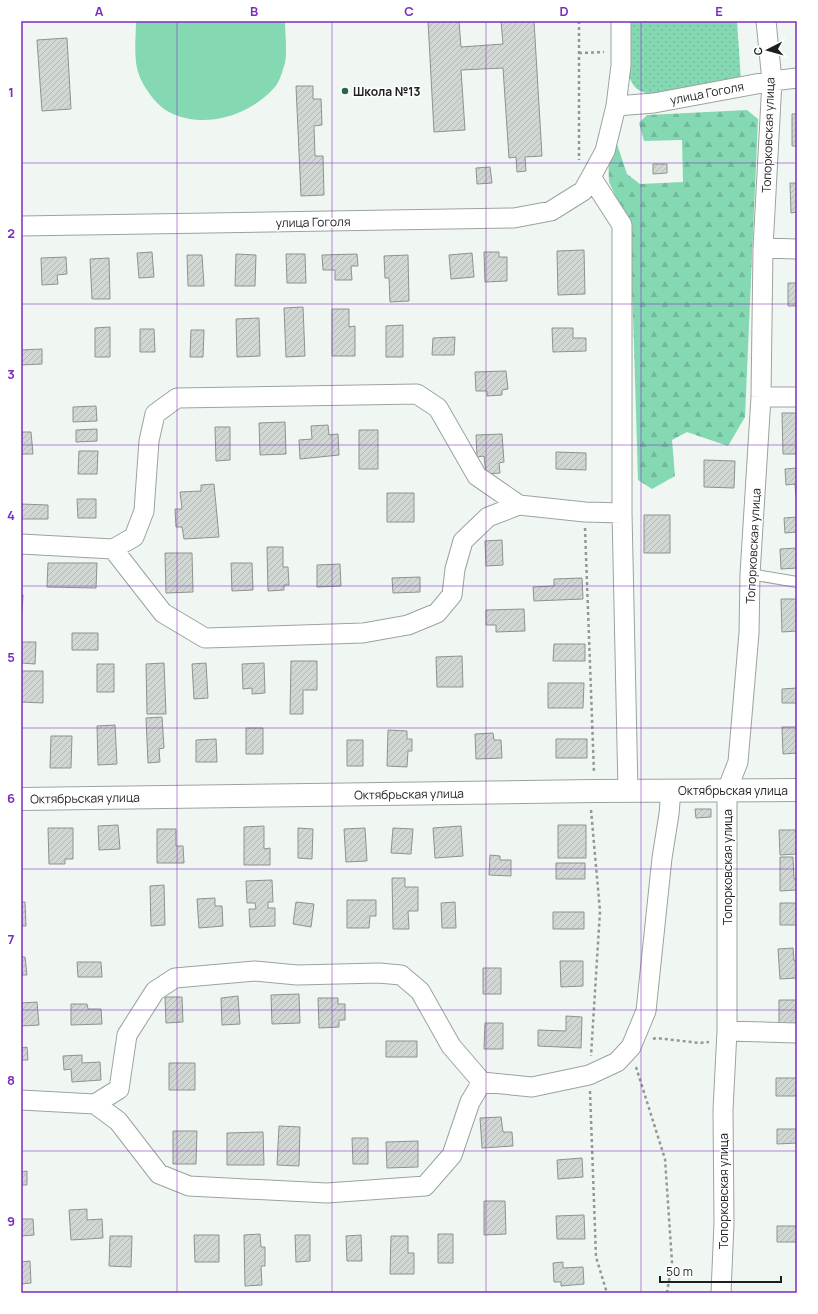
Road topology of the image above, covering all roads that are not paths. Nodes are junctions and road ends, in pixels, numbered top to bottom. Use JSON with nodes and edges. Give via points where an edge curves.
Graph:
{"nodes":[{"id":1,"x":621,"y":21,"type":"edge"},
{"id":2,"x":766,"y":21,"type":"edge"},
{"id":3,"x":797,"y":78,"type":"edge"},
{"id":4,"x":772,"y":81,"type":"junction"},
{"id":5,"x":616,"y":106,"type":"junction"},
{"id":6,"x":591,"y":177,"type":"junction"},
{"id":7,"x":21,"y":226,"type":"edge"},
{"id":8,"x":763,"y":248,"type":"junction"},
{"id":9,"x":797,"y":249,"type":"edge"},
{"id":10,"x":761,"y":397,"type":"junction"},
{"id":11,"x":797,"y":397,"type":"edge"},
{"id":12,"x":519,"y":505,"type":"junction"},
{"id":13,"x":622,"y":513,"type":"junction"},
{"id":14,"x":21,"y":544,"type":"edge"},
{"id":15,"x":113,"y":549,"type":"junction"},
{"id":16,"x":750,"y":574,"type":"junction"},
{"id":17,"x":797,"y":582,"type":"edge"},
{"id":18,"x":671,"y":790,"type":"junction"},
{"id":19,"x":727,"y":790,"type":"junction"},
{"id":20,"x":797,"y":790,"type":"edge"},
{"id":21,"x":628,"y":791,"type":"junction"},
{"id":22,"x":21,"y":799,"type":"edge"},
{"id":23,"x":727,"y":1031,"type":"junction"},
{"id":24,"x":797,"y":1033,"type":"edge"},
{"id":25,"x":482,"y":1082,"type":"junction"},
{"id":26,"x":21,"y":1100,"type":"edge"},
{"id":27,"x":95,"y":1104,"type":"junction"},
{"id":28,"x":721,"y":1293,"type":"edge"}],
"edges":[{"from":1,"to":5,"type":"street","via":[[621,64]]},
{"from":2,"to":4,"type":"street","name":"Топорковская улица"},
{"from":3,"to":4,"type":"street","name":"улица Гоголя"},
{"from":4,"to":5,"type":"street","name":"улица Гоголя","via":[[654,103]]},
{"from":4,"to":8,"type":"street","name":"Топорковская улица"},
{"from":5,"to":6,"type":"street","via":[[604,151]]},
{"from":6,"to":7,"type":"street","name":"улица Гоголя","via":[[583,191],[551,212],[514,218]]},
{"from":6,"to":13,"type":"street","via":[[622,225]]},
{"from":8,"to":9,"type":"street"},
{"from":8,"to":10,"type":"street","name":"Топорковская улица"},
{"from":10,"to":11,"type":"street"},
{"from":10,"to":16,"type":"street","name":"Топорковская улица"},
{"from":12,"to":13,"type":"street"},
{"from":12,"to":15,"type":"street","via":[[488,518],[463,541],[455,569],[452,595],[437,613],[408,625],[363,632],[205,638],[163,614]]},
{"from":12,"to":15,"type":"street","via":[[477,476],[438,408],[417,394],[177,398],[155,414],[149,441],[144,511],[134,537]]},
{"from":13,"to":21,"type":"street"},
{"from":14,"to":15,"type":"street"},
{"from":16,"to":17,"type":"lane"},
{"from":16,"to":19,"type":"street","name":"Топорковская улица","via":[[749,633],[738,762]]},
{"from":18,"to":19,"type":"street","name":"Октябрьская улица"},
{"from":18,"to":21,"type":"street","name":"Октябрьская улица"},
{"from":18,"to":25,"type":"street","via":[[646,1011],[631,1047],[616,1062],[589,1075],[532,1087]]},
{"from":19,"to":20,"type":"street","name":"Октябрьская улица"},
{"from":19,"to":23,"type":"street","name":"Топорковская улица"},
{"from":21,"to":22,"type":"street","name":"Октябрьская улица"},
{"from":23,"to":24,"type":"street"},
{"from":23,"to":28,"type":"street","name":"Топорковская улица","via":[[723,1110],[724,1223]]},
{"from":25,"to":27,"type":"street","via":[[470,1102],[452,1155],[425,1186],[328,1193],[189,1186],[159,1174],[118,1121]]},
{"from":25,"to":27,"type":"street","via":[[451,1046],[420,991],[401,975],[298,975],[255,971],[175,978],[155,991],[127,1035],[119,1089]]},
{"from":26,"to":27,"type":"street"}]}
